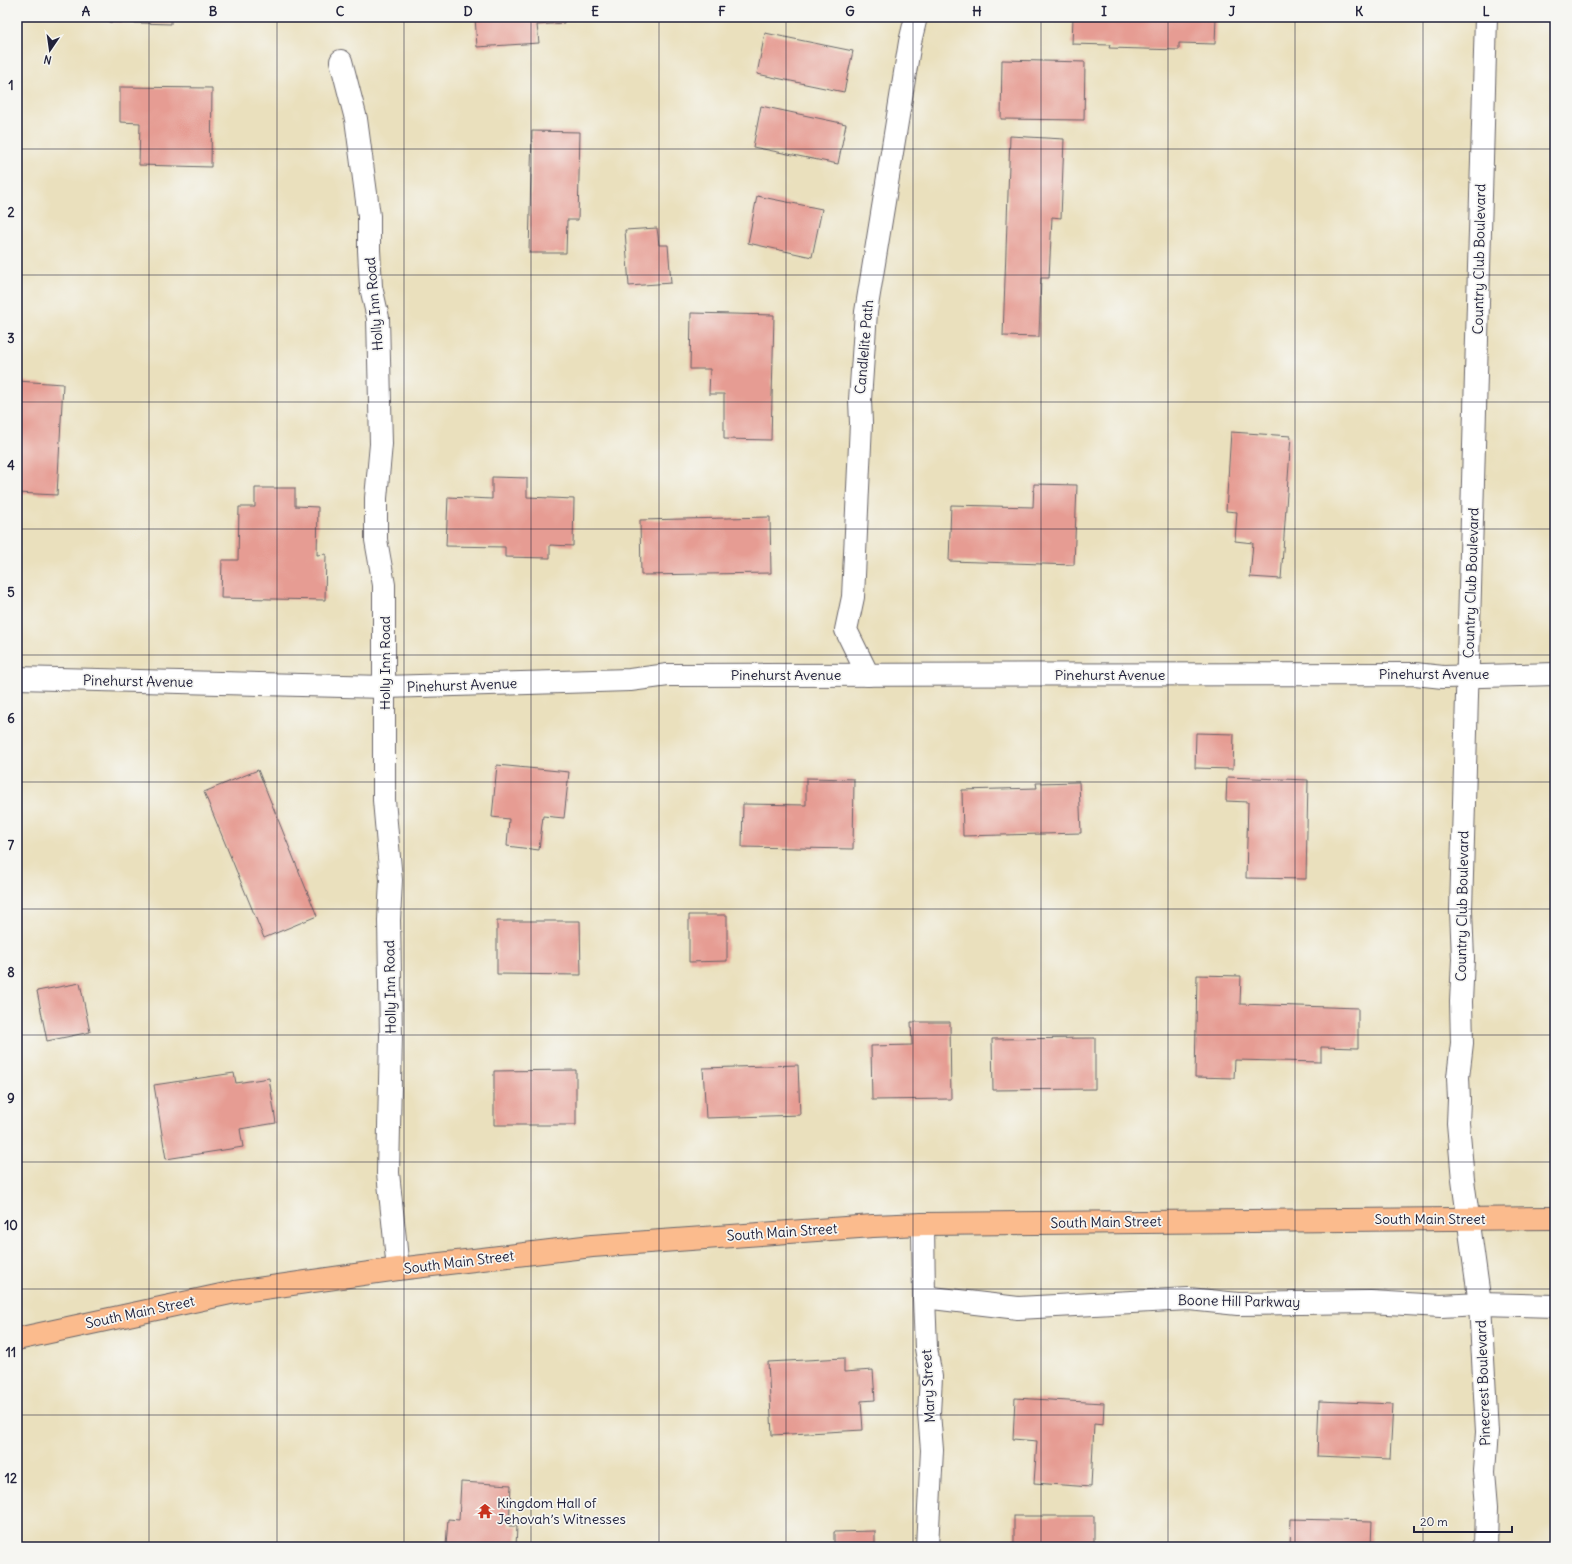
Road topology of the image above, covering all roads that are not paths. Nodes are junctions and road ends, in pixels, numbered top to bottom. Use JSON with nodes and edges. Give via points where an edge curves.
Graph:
{"nodes":[{"id":1,"x":916,"y":17,"type":"edge"},
{"id":2,"x":1486,"y":17,"type":"edge"},
{"id":3,"x":341,"y":61,"type":"dead end"},
{"id":4,"x":1555,"y":674,"type":"edge"},
{"id":5,"x":868,"y":675,"type":"junction"},
{"id":6,"x":1468,"y":675,"type":"junction"},
{"id":7,"x":17,"y":678,"type":"edge"},
{"id":8,"x":386,"y":687,"type":"junction"},
{"id":9,"x":1555,"y":1218,"type":"edge"},
{"id":10,"x":1468,"y":1219,"type":"junction"},
{"id":11,"x":923,"y":1224,"type":"junction"},
{"id":12,"x":398,"y":1269,"type":"junction"},
{"id":13,"x":924,"y":1297,"type":"junction"},
{"id":14,"x":1480,"y":1304,"type":"junction"},
{"id":15,"x":1555,"y":1306,"type":"edge"},
{"id":16,"x":17,"y":1339,"type":"edge"},
{"id":17,"x":927,"y":1547,"type":"edge"},
{"id":18,"x":1486,"y":1547,"type":"edge"}],
"edges":[{"from":1,"to":5,"type":"street","name":"Candlelite Path","via":[[908,50],[866,312],[853,597],[846,630]]},
{"from":2,"to":6,"type":"street","name":"Country Club Boulevard"},
{"from":3,"to":8,"type":"street","name":"Holly Inn Road","via":[[356,119],[369,216],[371,287],[378,318],[381,444],[376,498],[376,540],[384,585]]},
{"from":4,"to":6,"type":"street","name":"Pinehurst Avenue"},
{"from":5,"to":6,"type":"street","name":"Pinehurst Avenue"},
{"from":5,"to":8,"type":"street","name":"Pinehurst Avenue","via":[[668,675],[630,680]]},
{"from":6,"to":10,"type":"street","name":"Country Club Boulevard","via":[[1461,910],[1464,959],[1460,1002],[1462,1043],[1458,1077],[1458,1123]]},
{"from":7,"to":8,"type":"street","name":"Pinehurst Avenue"},
{"from":8,"to":12,"type":"street","name":"Holly Inn Road","via":[[384,800],[391,880],[388,1173]]},
{"from":9,"to":10,"type":"main road","name":"South Main Street"},
{"from":10,"to":11,"type":"main road","name":"South Main Street"},
{"from":10,"to":14,"type":"street","name":"Pinecrest Boulevard"},
{"from":11,"to":12,"type":"main road","name":"South Main Street","via":[[592,1246]]},
{"from":11,"to":13,"type":"street","name":"Mary Street"},
{"from":12,"to":16,"type":"main road","name":"South Main Street","via":[[235,1292]]},
{"from":13,"to":14,"type":"street","name":"Boone Hill Parkway","via":[[1018,1308],[1189,1299],[1238,1304]]},
{"from":13,"to":17,"type":"street","name":"Mary Street","via":[[926,1348],[931,1377],[929,1413],[932,1450]]},
{"from":14,"to":15,"type":"street","name":"Boone Hill Parkway"},
{"from":14,"to":18,"type":"street","name":"Pinecrest Boulevard","via":[[1487,1432],[1484,1471],[1487,1506]]}]}
